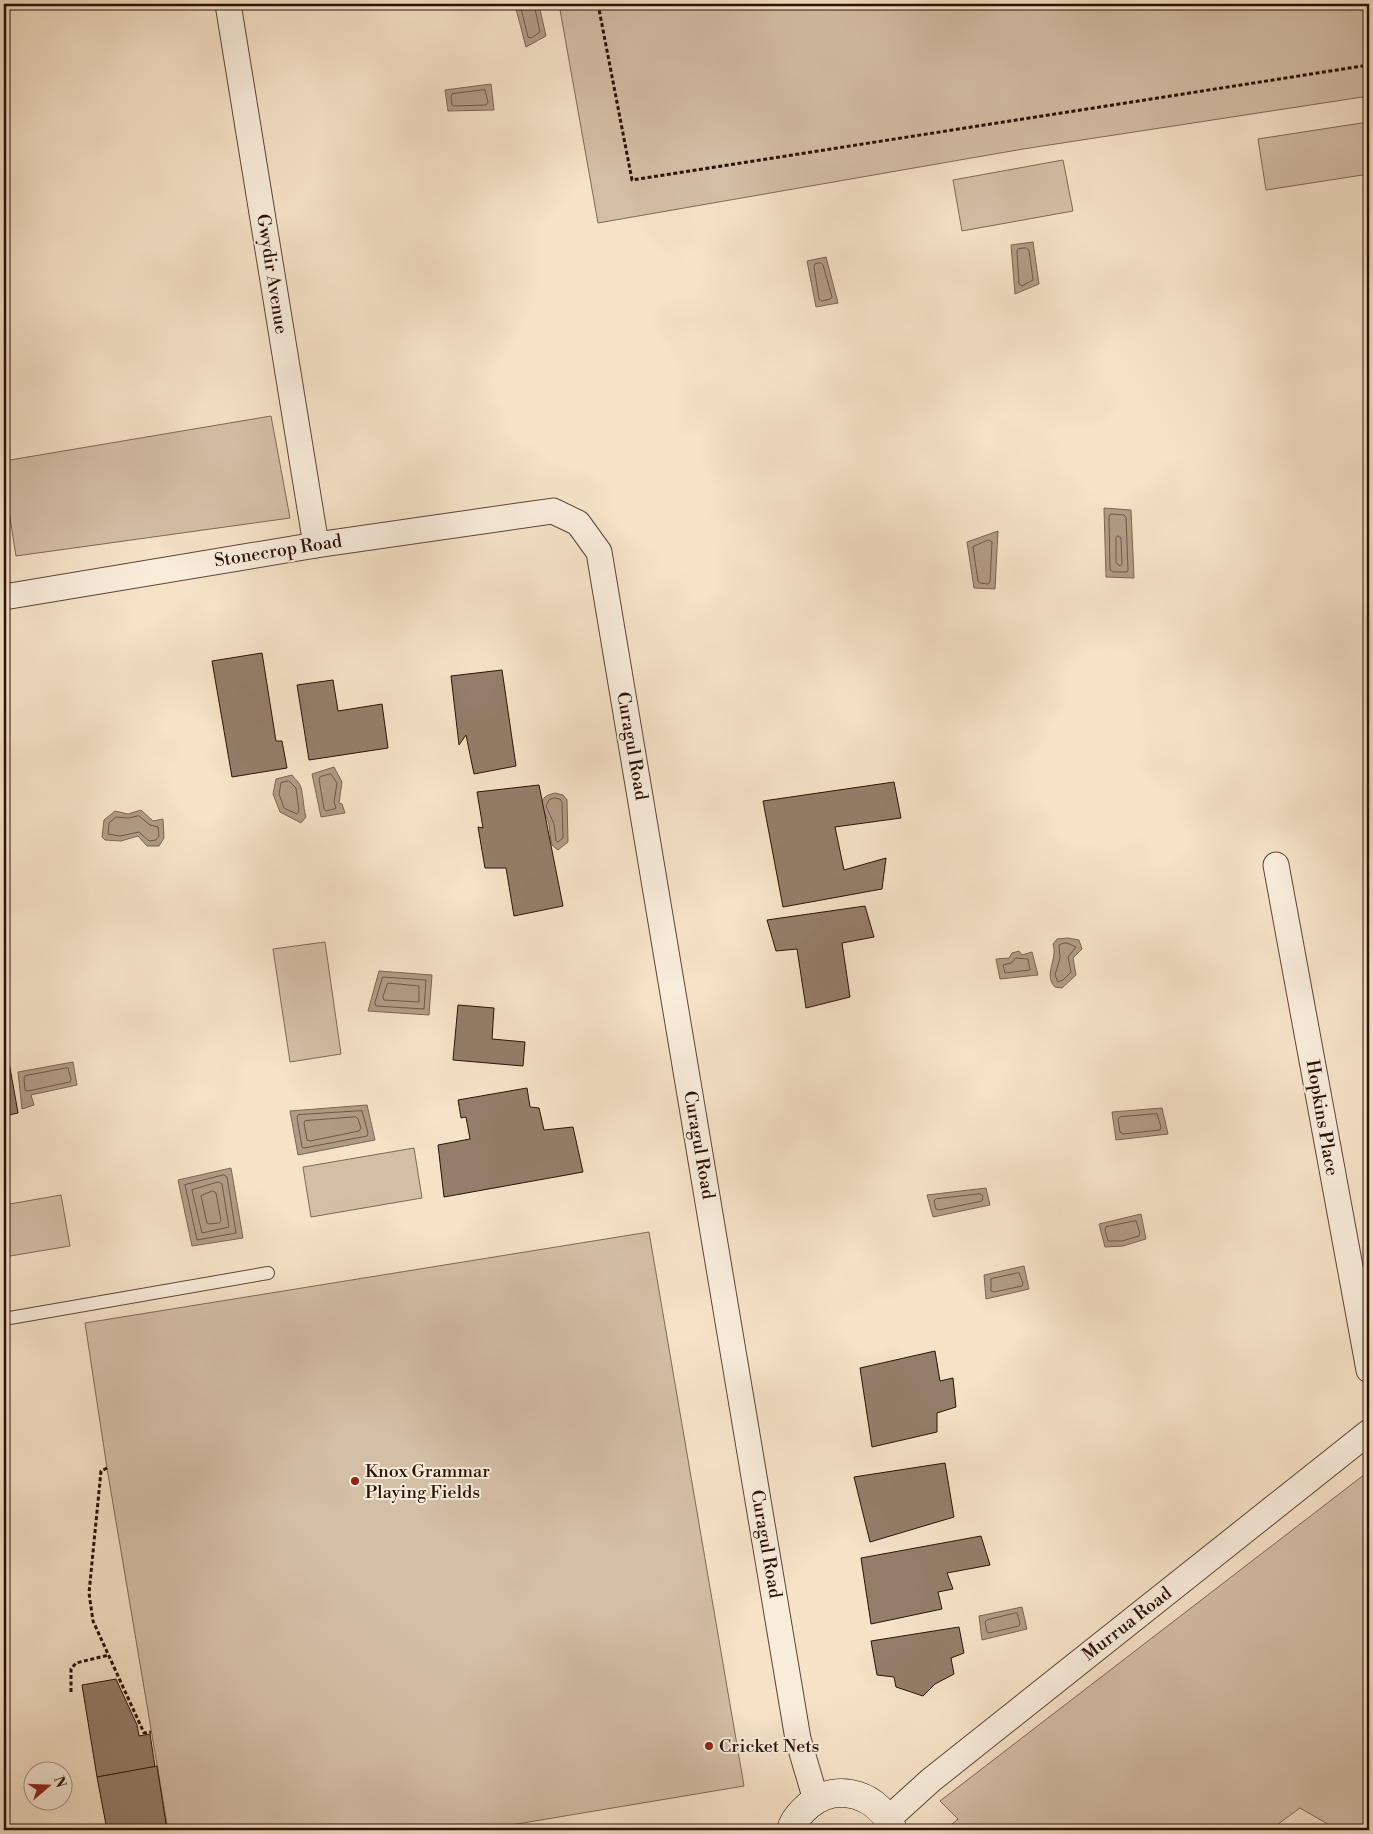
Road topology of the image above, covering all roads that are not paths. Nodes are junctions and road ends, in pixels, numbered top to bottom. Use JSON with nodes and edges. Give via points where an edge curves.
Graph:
{"nodes":[{"id":1,"x":228,"y":4,"type":"edge"},
{"id":2,"x":553,"y":511,"type":"joint"},
{"id":3,"x":316,"y":545,"type":"junction"},
{"id":4,"x":4,"y":597,"type":"edge"},
{"id":5,"x":1276,"y":865,"type":"dead end"},
{"id":6,"x":268,"y":1273,"type":"dead end"},
{"id":7,"x":4,"y":1320,"type":"edge"},
{"id":8,"x":1369,"y":1370,"type":"edge"},
{"id":9,"x":1369,"y":1432,"type":"edge"},
{"id":10,"x":816,"y":1800,"type":"junction"},
{"id":11,"x":891,"y":1825,"type":"edge"},
{"id":12,"x":791,"y":1830,"type":"edge"}],
"edges":[{"from":1,"to":3,"type":"street","name":"Gwydir Avenue"},
{"from":2,"to":3,"type":"street","name":"Stonecrop Road"},
{"from":2,"to":10,"type":"street","name":"Curagul Road","via":[[578,522],[599,552],[798,1739]]},
{"from":3,"to":4,"type":"street","name":"Stonecrop Road"},
{"from":5,"to":8,"type":"street","name":"Hopkins Place"},
{"from":6,"to":7,"type":"lane"},
{"from":9,"to":11,"type":"street","name":"Murrua Road","via":[[939,1774]]},
{"from":10,"to":11,"type":"main road","via":[[828,1794],[841,1793],[867,1798],[878,1806]]},
{"from":10,"to":12,"type":"main road","via":[[802,1811]]}]}
